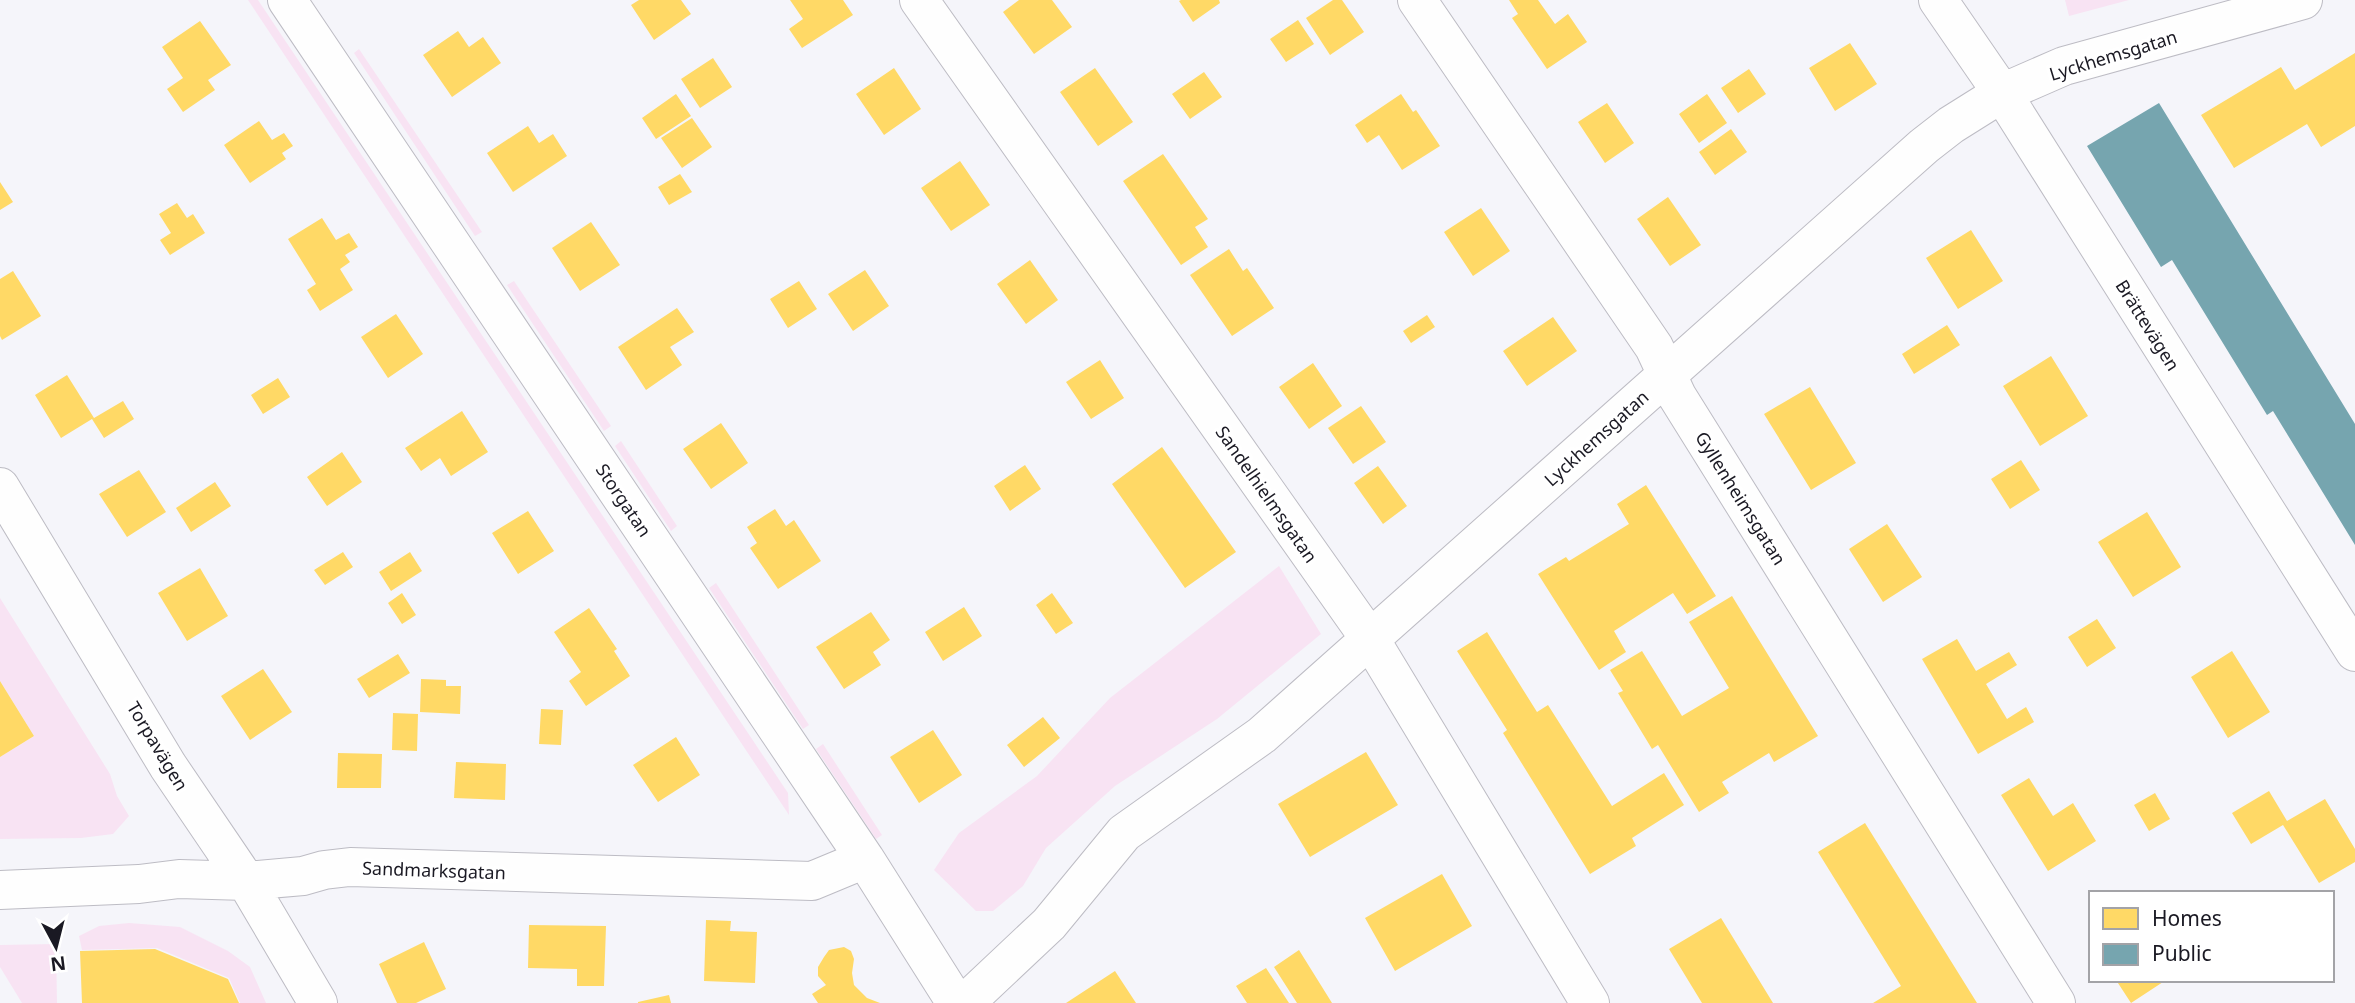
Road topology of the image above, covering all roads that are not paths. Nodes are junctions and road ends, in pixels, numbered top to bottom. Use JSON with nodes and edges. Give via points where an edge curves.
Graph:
{"nodes":[{"id":1,"x":287,"y":0,"type":"edge"},
{"id":2,"x":919,"y":0,"type":"edge"},
{"id":3,"x":1416,"y":0,"type":"edge"},
{"id":4,"x":1938,"y":0,"type":"edge"},
{"id":5,"x":2303,"y":0,"type":"edge"},
{"id":6,"x":2002,"y":93,"type":"junction"},
{"id":7,"x":1667,"y":375,"type":"junction"},
{"id":8,"x":0,"y":487,"type":"edge"},
{"id":9,"x":1370,"y":639,"type":"junction"},
{"id":10,"x":2355,"y":652,"type":"edge"},
{"id":11,"x":865,"y":859,"type":"junction"},
{"id":12,"x":246,"y":881,"type":"junction"},
{"id":13,"x":0,"y":890,"type":"edge"},
{"id":14,"x":318,"y":1003,"type":"edge"},
{"id":15,"x":956,"y":1003,"type":"edge"},
{"id":16,"x":965,"y":1003,"type":"edge"},
{"id":17,"x":1590,"y":1003,"type":"edge"},
{"id":18,"x":2056,"y":1003,"type":"edge"}],
"edges":[{"from":1,"to":11,"type":"street","name":"Storgatan"},
{"from":2,"to":9,"type":"street","name":"Sandelhielmsgatan"},
{"from":3,"to":7,"type":"street","name":"Gyllenheimsgatan","via":[[1654,347]]},
{"from":4,"to":6,"type":"street","name":"Brättevägen"},
{"from":5,"to":6,"type":"street","name":"Lyckhemsgatan","via":[[2064,66]]},
{"from":6,"to":7,"type":"street","name":"Lyckhemsgatan","via":[[1924,146]]},
{"from":6,"to":10,"type":"street","name":"Brättevägen"},
{"from":7,"to":9,"type":"street","name":"Lyckhemsgatan"},
{"from":7,"to":18,"type":"street","name":"Gyllenheimsgatan"},
{"from":8,"to":12,"type":"street","name":"Torpavägen","via":[[168,766]]},
{"from":9,"to":16,"type":"street","name":"Lyckhemsgatan","via":[[1262,735],[1124,833],[1049,924]]},
{"from":9,"to":17,"type":"street","name":"Sandelhielmsgatan"},
{"from":11,"to":12,"type":"street","name":"Sandmarksgatan","via":[[812,881],[350,867]]},
{"from":11,"to":15,"type":"street","name":"Storgatan"},
{"from":12,"to":13,"type":"street","name":"Sandmarksgatan","via":[[179,879]]},
{"from":12,"to":14,"type":"street","name":"Torpavägen"}]}
